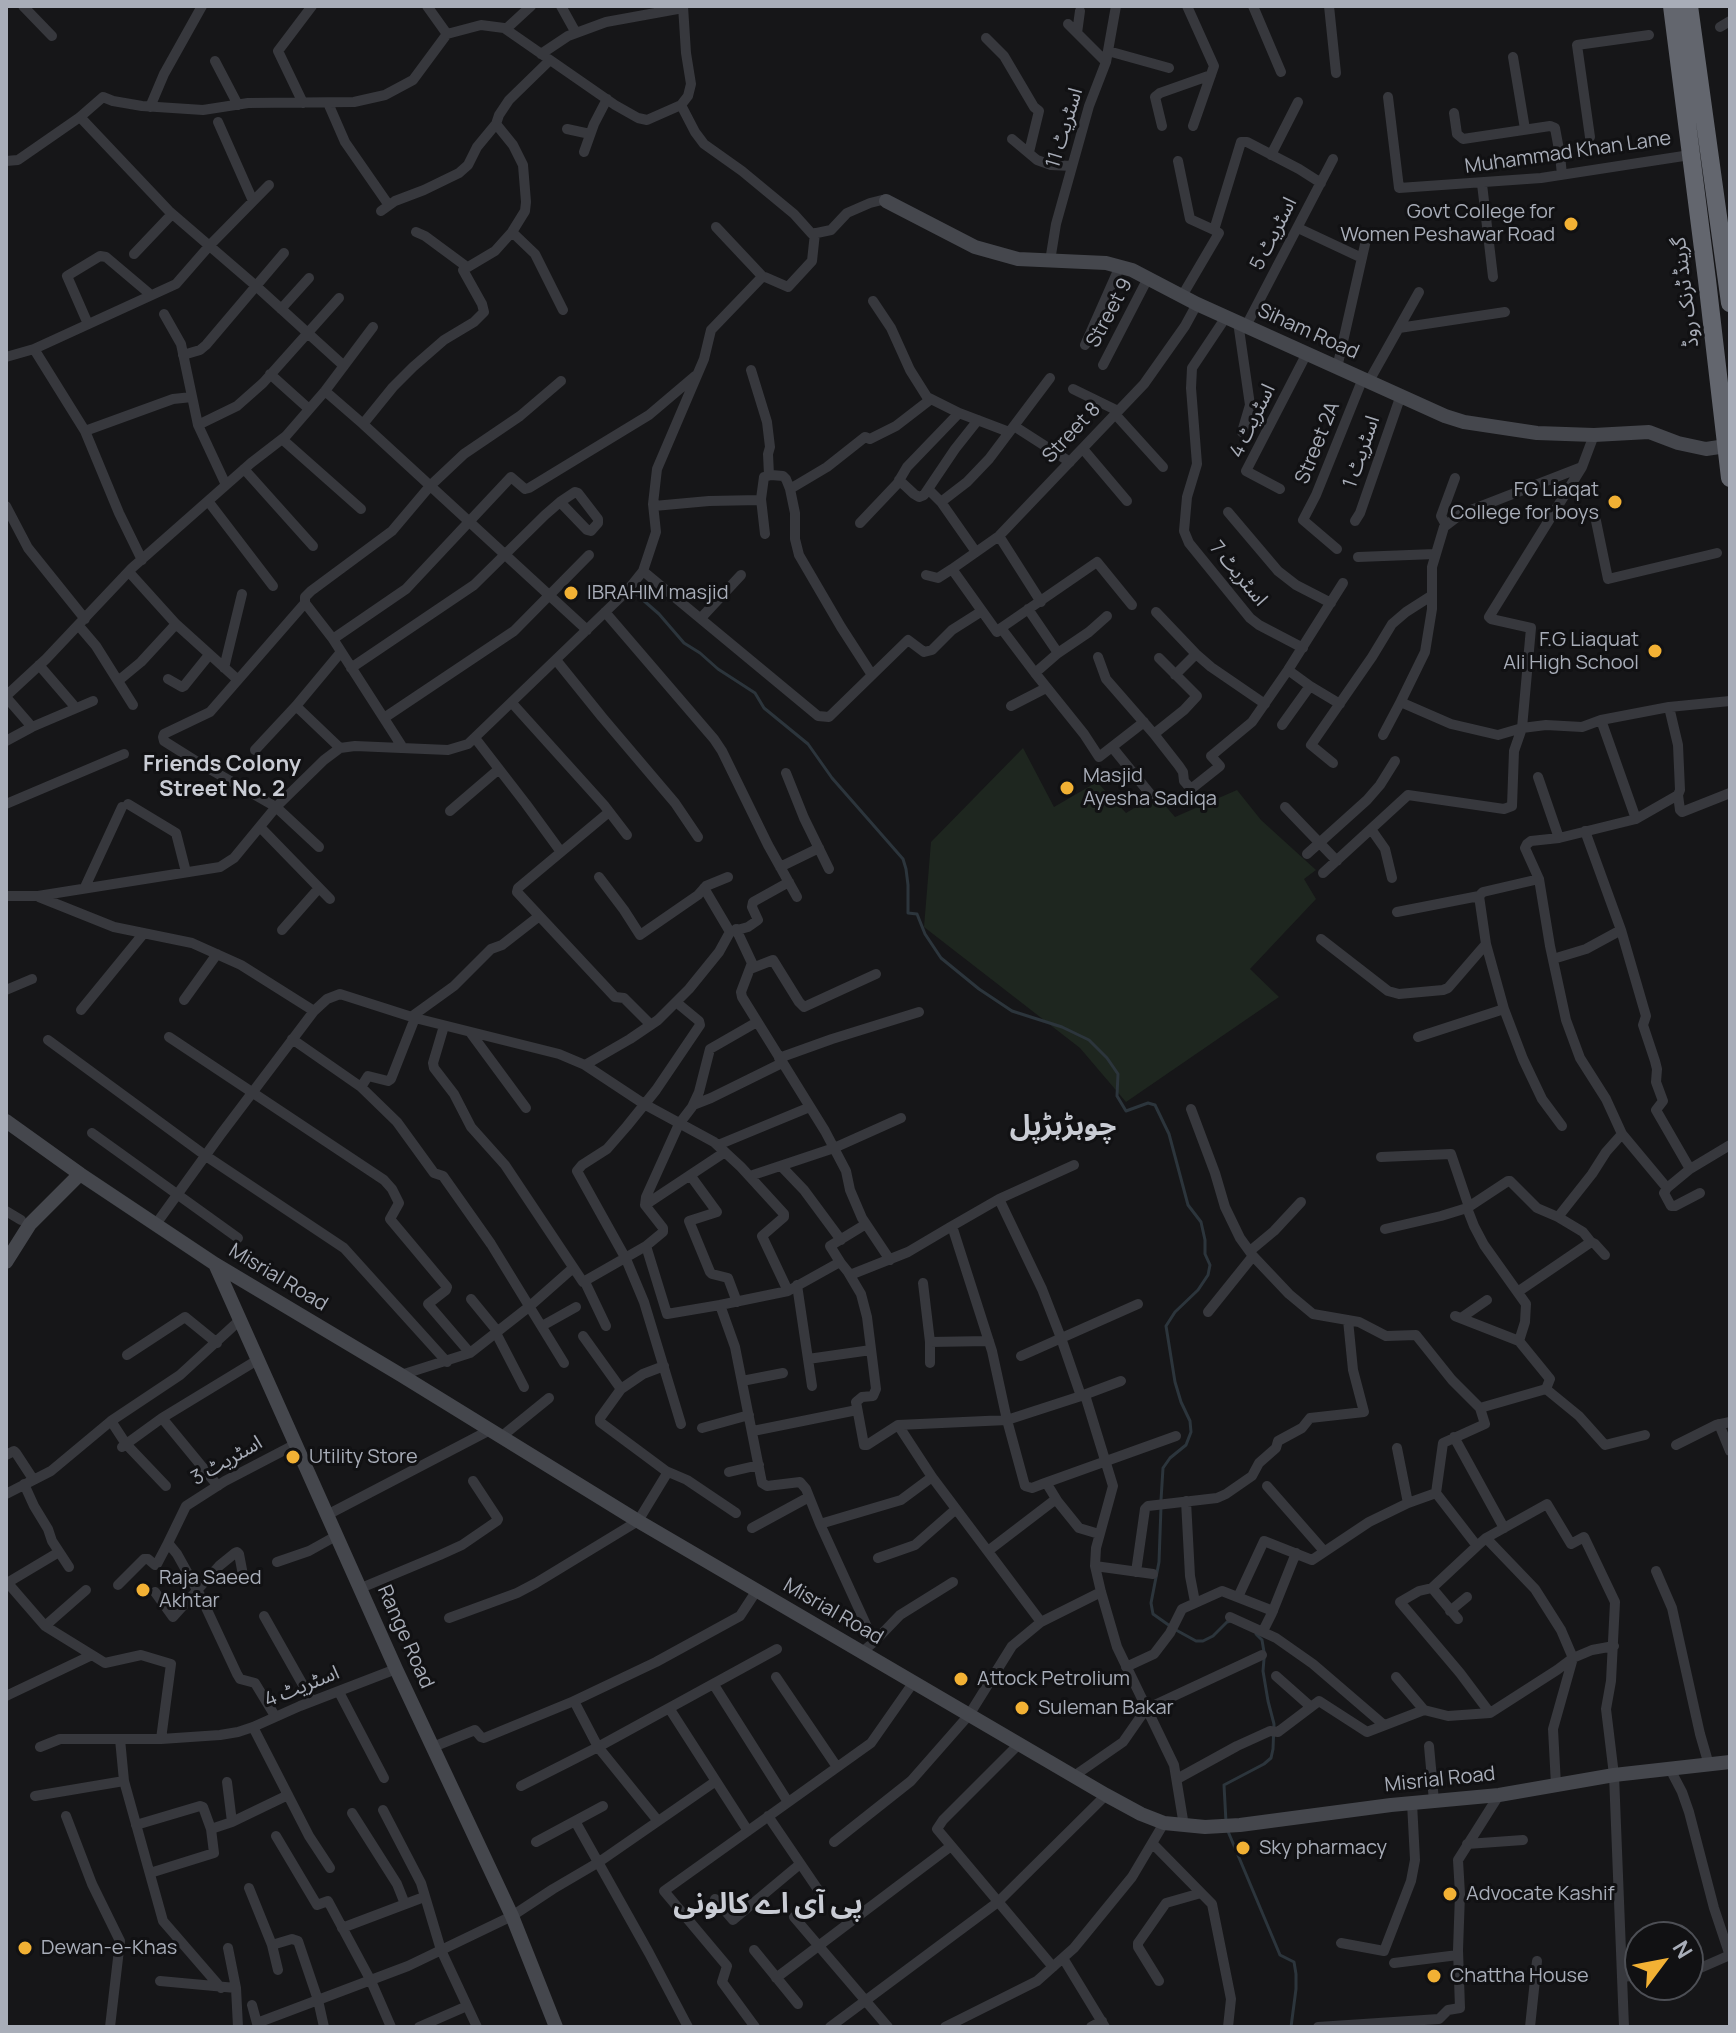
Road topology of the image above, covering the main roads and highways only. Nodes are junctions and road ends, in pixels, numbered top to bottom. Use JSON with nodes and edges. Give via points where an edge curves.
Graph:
{"nodes":[{"id":1,"x":1672,"y":6,"type":"edge"},
{"id":2,"x":1689,"y":6,"type":"edge"},
{"id":3,"x":1709,"y":147,"type":"junction"},
{"id":4,"x":1690,"y":155,"type":"junction"},
{"id":5,"x":886,"y":201,"type":"road end"},
{"id":6,"x":1725,"y":268,"type":"junction"},
{"id":7,"x":1707,"y":280,"type":"junction"},
{"id":8,"x":1730,"y":303,"type":"edge"},
{"id":9,"x":1726,"y":446,"type":"junction"},
{"id":10,"x":1730,"y":478,"type":"edge"},
{"id":11,"x":6,"y":1121,"type":"edge"},
{"id":12,"x":80,"y":1174,"type":"junction"},
{"id":13,"x":6,"y":1262,"type":"edge"},
{"id":14,"x":215,"y":1264,"type":"junction"},
{"id":15,"x":1730,"y":1762,"type":"edge"},
{"id":16,"x":556,"y":2027,"type":"edge"}],
"edges":[{"from":1,"to":4,"type":"highway","name":"گرینڈ ٹرنک روڈ"},
{"from":2,"to":3,"type":"highway","name":"گرینڈ ٹرنک روڈ"},
{"from":3,"to":4,"type":"highway","via":[[1702,185]]},
{"from":3,"to":6,"type":"highway","name":"گرینڈ ٹرنک روڈ"},
{"from":4,"to":7,"type":"highway","name":"گرینڈ ٹرنک روڈ"},
{"from":5,"to":9,"type":"main road","name":"Siham Road","via":[[975,247],[1018,259],[1120,266],[1464,422],[1537,433],[1649,432],[1706,449]]},
{"from":6,"to":7,"type":"highway","via":[[1714,222],[1708,219]]},
{"from":6,"to":8,"type":"highway","name":"گرینڈ ٹرنک روڈ"},
{"from":7,"to":9,"type":"highway","name":"گرینڈ ٹرنک روڈ"},
{"from":9,"to":10,"type":"highway","name":"گرینڈ ٹرنک روڈ"},
{"from":11,"to":12,"type":"main road","name":"Misrial Road"},
{"from":12,"to":13,"type":"main road","via":[[30,1224]]},
{"from":12,"to":14,"type":"main road","name":"Misrial Road"},
{"from":14,"to":15,"type":"main road","name":"Misrial Road","via":[[913,1683],[1164,1823],[1240,1825]]},
{"from":14,"to":16,"type":"main road","name":"Range Road","via":[[512,1916]]}]}
